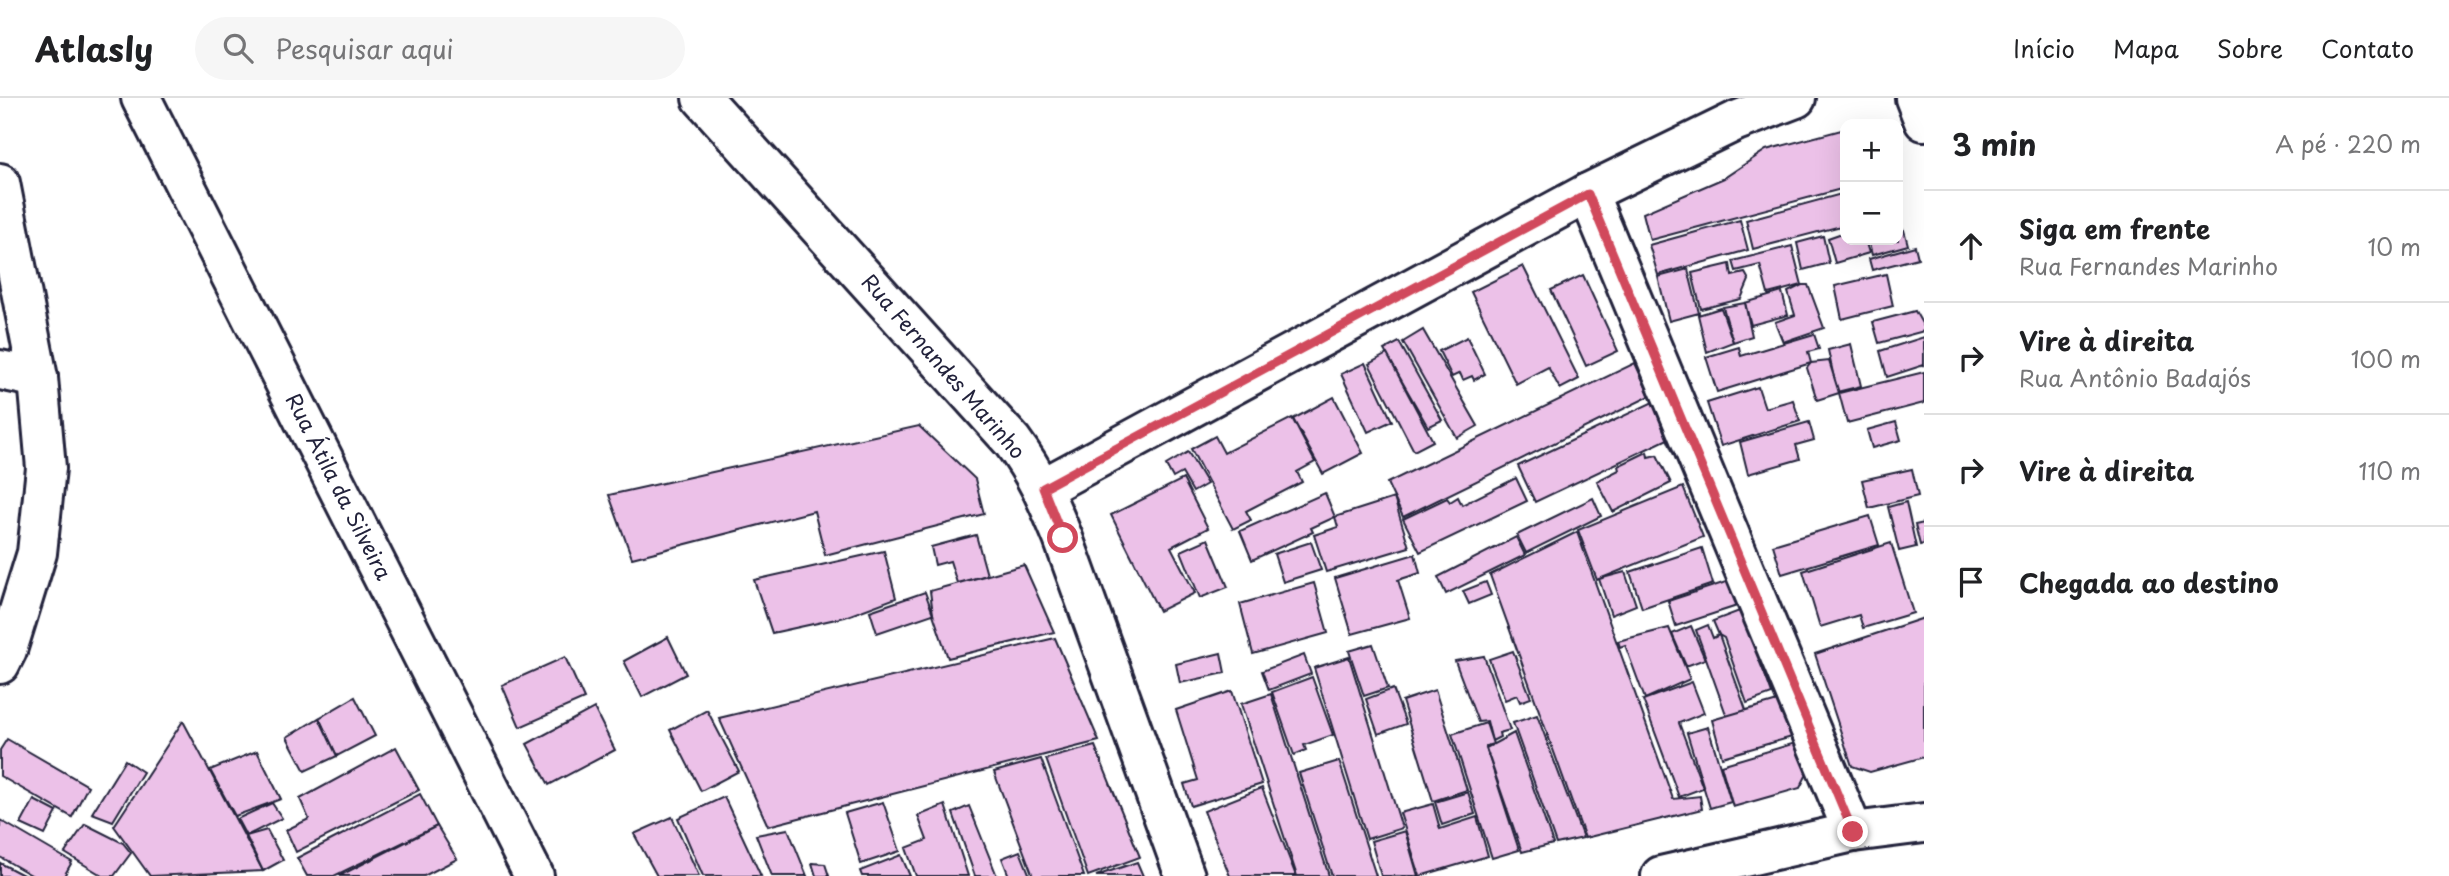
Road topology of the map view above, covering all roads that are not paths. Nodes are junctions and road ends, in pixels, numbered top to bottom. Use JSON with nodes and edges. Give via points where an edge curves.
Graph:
{"nodes":[{"id":1,"x":141,"y":98,"type":"edge"},
{"id":2,"x":702,"y":98,"type":"edge"},
{"id":3,"x":1796,"y":98,"type":"edge"},
{"id":4,"x":1915,"y":98,"type":"edge"},
{"id":5,"x":1924,"y":121,"type":"edge"},
{"id":6,"x":0,"y":183,"type":"edge"},
{"id":7,"x":1588,"y":194,"type":"junction"},
{"id":8,"x":0,"y":370,"type":"edge"},
{"id":9,"x":38,"y":378,"type":"junction"},
{"id":10,"x":1043,"y":488,"type":"junction"},
{"id":11,"x":0,"y":664,"type":"edge"},
{"id":12,"x":1924,"y":823,"type":"edge"},
{"id":13,"x":1853,"y":832,"type":"junction"},
{"id":14,"x":534,"y":876,"type":"edge"},
{"id":15,"x":1185,"y":876,"type":"edge"},
{"id":16,"x":1661,"y":876,"type":"edge"}],
"edges":[{"from":1,"to":14,"type":"street","name":"Rua Átila da Silveira"},
{"from":2,"to":10,"type":"street","name":"Rua Fernandes Marinho","via":[[1012,441]]},
{"from":3,"to":7,"type":"street","via":[[1736,121]]},
{"from":4,"to":5,"type":"street"},
{"from":6,"to":9,"type":"street"},
{"from":7,"to":10,"type":"street"},
{"from":7,"to":13,"type":"street"},
{"from":8,"to":9,"type":"street"},
{"from":9,"to":11,"type":"street","via":[[46,468],[37,553]]},
{"from":10,"to":15,"type":"street","name":"Rua Fernandes Marinho"},
{"from":12,"to":13,"type":"street"},
{"from":13,"to":16,"type":"street"}]}
